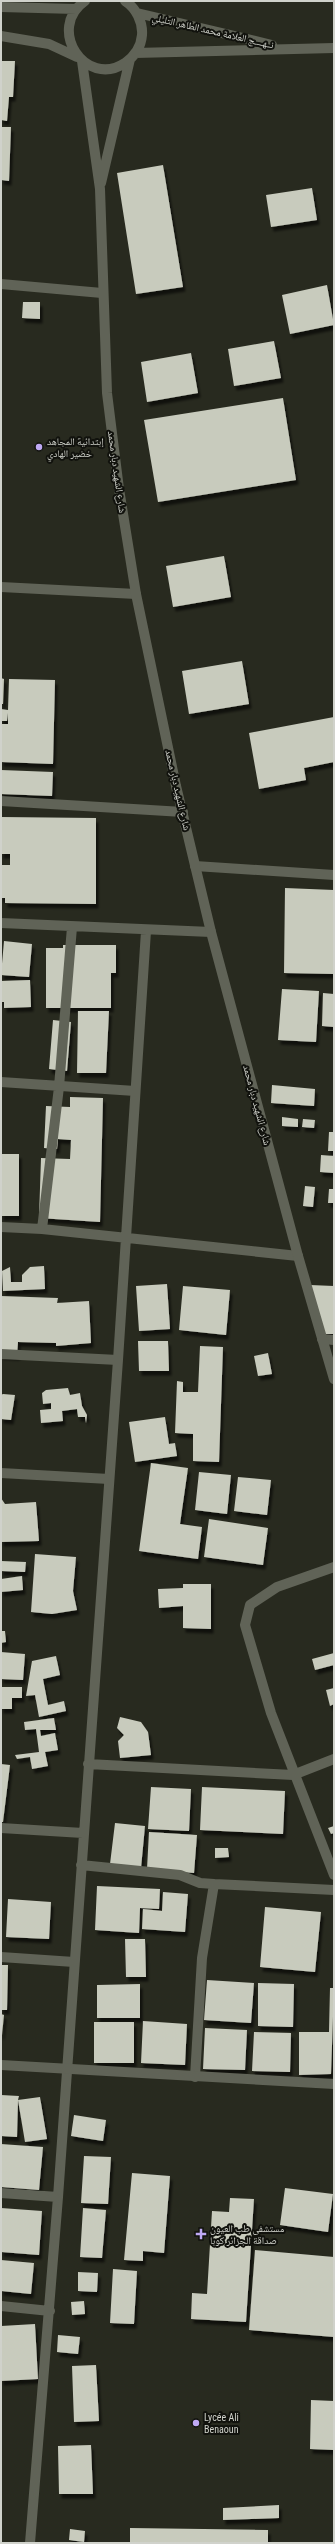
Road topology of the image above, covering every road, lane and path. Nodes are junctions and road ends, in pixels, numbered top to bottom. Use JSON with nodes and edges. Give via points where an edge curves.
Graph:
{"nodes":[{"id":1,"x":127,"y":2,"type":"edge"},
{"id":2,"x":79,"y":5,"type":"edge"},
{"id":3,"x":1,"y":7,"type":"edge"},
{"id":4,"x":137,"y":12,"type":"junction"},
{"id":5,"x":1,"y":36,"type":"edge"},
{"id":6,"x":334,"y":48,"type":"edge"},
{"id":7,"x":290,"y":49,"type":"junction"},
{"id":8,"x":133,"y":56,"type":"junction"},
{"id":9,"x":80,"y":60,"type":"junction"},
{"id":10,"x":100,"y":189,"type":"junction"},
{"id":11,"x":1,"y":284,"type":"edge"},
{"id":12,"x":102,"y":293,"type":"junction"},
{"id":13,"x":1,"y":587,"type":"edge"},
{"id":14,"x":136,"y":594,"type":"junction"},
{"id":15,"x":1,"y":801,"type":"edge"},
{"id":16,"x":182,"y":812,"type":"junction"},
{"id":17,"x":196,"y":866,"type":"junction"},
{"id":18,"x":334,"y":875,"type":"edge"},
{"id":19,"x":1,"y":922,"type":"edge"},
{"id":20,"x":72,"y":927,"type":"junction"},
{"id":21,"x":146,"y":931,"type":"junction"},
{"id":22,"x":211,"y":932,"type":"junction"},
{"id":23,"x":1,"y":1082,"type":"edge"},
{"id":24,"x":59,"y":1087,"type":"junction"},
{"id":25,"x":135,"y":1091,"type":"junction"},
{"id":26,"x":1,"y":1227,"type":"edge"},
{"id":27,"x":42,"y":1229,"type":"junction"},
{"id":28,"x":126,"y":1238,"type":"junction"},
{"id":29,"x":298,"y":1256,"type":"junction"},
{"id":30,"x":322,"y":1339,"type":"junction"},
{"id":31,"x":334,"y":1340,"type":"edge"},
{"id":32,"x":1,"y":1354,"type":"edge"},
{"id":33,"x":118,"y":1360,"type":"junction"},
{"id":34,"x":334,"y":1378,"type":"edge"},
{"id":35,"x":1,"y":1473,"type":"edge"},
{"id":36,"x":109,"y":1479,"type":"junction"},
{"id":37,"x":334,"y":1567,"type":"edge"},
{"id":38,"x":334,"y":1759,"type":"edge"},
{"id":39,"x":88,"y":1764,"type":"junction"},
{"id":40,"x":293,"y":1775,"type":"junction"},
{"id":41,"x":1,"y":1828,"type":"edge"},
{"id":42,"x":83,"y":1834,"type":"junction"},
{"id":43,"x":81,"y":1865,"type":"junction"},
{"id":44,"x":334,"y":1874,"type":"edge"},
{"id":45,"x":214,"y":1884,"type":"junction"},
{"id":46,"x":334,"y":1890,"type":"edge"},
{"id":47,"x":1,"y":1957,"type":"edge"},
{"id":48,"x":74,"y":1962,"type":"junction"},
{"id":49,"x":1,"y":2066,"type":"edge"},
{"id":50,"x":67,"y":2070,"type":"junction"},
{"id":51,"x":195,"y":2077,"type":"junction"},
{"id":52,"x":334,"y":2084,"type":"edge"},
{"id":53,"x":1,"y":2193,"type":"edge"},
{"id":54,"x":58,"y":2197,"type":"junction"},
{"id":55,"x":1,"y":2306,"type":"edge"},
{"id":56,"x":50,"y":2310,"type":"junction"},
{"id":57,"x":30,"y":2543,"type":"edge"}],
"edges":[{"from":1,"to":4,"type":"street"},
{"from":2,"to":3,"type":"street"},
{"from":2,"to":9,"type":"street","via":[[68,29],[72,49]]},
{"from":4,"to":7,"type":"street","name":"نــهــــج العلامة محمد الطاهر التليلي"},
{"from":4,"to":8,"type":"street","via":[[142,33],[140,44]]},
{"from":5,"to":9,"type":"street","via":[[49,44]]},
{"from":6,"to":7,"type":"street","name":"نــهــــج العلامة محمد الطاهر التليلي"},
{"from":7,"to":8,"type":"street","name":"نــهــــج العلامة محمد الطاهر التليلي"},
{"from":8,"to":9,"type":"street","via":[[119,66],[107,69],[94,68]]},
{"from":8,"to":10,"type":"street"},
{"from":9,"to":10,"type":"street"},
{"from":10,"to":12,"type":"street","name":"شارع الشهيد دبار محمد"},
{"from":11,"to":12,"type":"street"},
{"from":12,"to":14,"type":"street","name":"شارع الشهيد دبار محمد","via":[[107,393]]},
{"from":13,"to":14,"type":"street"},
{"from":14,"to":16,"type":"street","name":"شارع الشهيد دبار محمد"},
{"from":15,"to":16,"type":"street"},
{"from":16,"to":17,"type":"street","name":"شارع الشهيد دبار محمد"},
{"from":17,"to":18,"type":"street"},
{"from":17,"to":22,"type":"street","name":"شارع الشهيد دبار محمد"},
{"from":19,"to":20,"type":"street"},
{"from":20,"to":21,"type":"street"},
{"from":20,"to":24,"type":"street"},
{"from":21,"to":22,"type":"street"},
{"from":21,"to":25,"type":"street"},
{"from":22,"to":29,"type":"street","name":"شارع الشهيد دبار محمد"},
{"from":23,"to":24,"type":"street"},
{"from":24,"to":25,"type":"street"},
{"from":24,"to":27,"type":"street"},
{"from":25,"to":28,"type":"street"},
{"from":26,"to":27,"type":"street"},
{"from":27,"to":28,"type":"street"},
{"from":28,"to":29,"type":"street"},
{"from":28,"to":33,"type":"street"},
{"from":29,"to":30,"type":"street","name":"شارع الشهيد دبار محمد"},
{"from":30,"to":31,"type":"street"},
{"from":30,"to":34,"type":"street","name":"شارع الشهيد دبار محمد"},
{"from":32,"to":33,"type":"street"},
{"from":33,"to":36,"type":"street"},
{"from":35,"to":36,"type":"street"},
{"from":36,"to":39,"type":"street"},
{"from":37,"to":40,"type":"street","via":[[277,1587],[250,1605],[245,1625],[271,1713]]},
{"from":38,"to":40,"type":"street"},
{"from":39,"to":40,"type":"street"},
{"from":39,"to":42,"type":"street"},
{"from":40,"to":44,"type":"street"},
{"from":41,"to":42,"type":"street"},
{"from":42,"to":43,"type":"street"},
{"from":43,"to":45,"type":"street","via":[[180,1876],[200,1883]]},
{"from":43,"to":48,"type":"street"},
{"from":45,"to":46,"type":"street"},
{"from":45,"to":51,"type":"street","via":[[202,1958]]},
{"from":47,"to":48,"type":"street"},
{"from":48,"to":50,"type":"street"},
{"from":49,"to":50,"type":"street"},
{"from":50,"to":51,"type":"street"},
{"from":50,"to":54,"type":"street"},
{"from":51,"to":52,"type":"street"},
{"from":53,"to":54,"type":"street"},
{"from":54,"to":56,"type":"street"},
{"from":55,"to":56,"type":"street"},
{"from":56,"to":57,"type":"street"}]}
